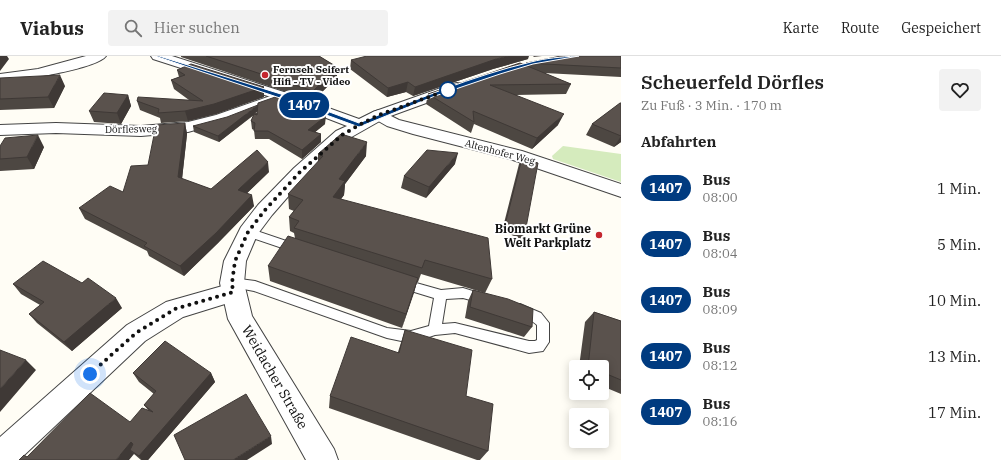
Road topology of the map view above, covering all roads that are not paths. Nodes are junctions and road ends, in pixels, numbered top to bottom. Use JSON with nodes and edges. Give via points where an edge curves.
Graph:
{"nodes":[{"id":1,"x":99,"y":56,"type":"edge"},
{"id":2,"x":158,"y":56,"type":"edge"},
{"id":3,"x":0,"y":78,"type":"edge"},
{"id":4,"x":469,"y":82,"type":"edge"},
{"id":5,"x":282,"y":96,"type":"junction"},
{"id":6,"x":379,"y":115,"type":"junction"},
{"id":7,"x":359,"y":125,"type":"junction"},
{"id":8,"x":0,"y":130,"type":"edge"},
{"id":9,"x":621,"y":191,"type":"edge"},
{"id":10,"x":248,"y":232,"type":"junction"},
{"id":11,"x":307,"y":253,"type":"edge"},
{"id":12,"x":388,"y":279,"type":"edge"},
{"id":13,"x":232,"y":288,"type":"junction"},
{"id":14,"x":441,"y":295,"type":"junction"},
{"id":15,"x":498,"y":303,"type":"edge"},
{"id":16,"x":512,"y":307,"type":"edge"},
{"id":17,"x":435,"y":330,"type":"junction"},
{"id":18,"x":0,"y":457,"type":"edge"},
{"id":19,"x":323,"y":460,"type":"edge"}],
"edges":[{"from":1,"to":3,"type":"street","via":[[64,68],[26,76]]},
{"from":2,"to":5,"type":"street"},
{"from":4,"to":6,"type":"street"},
{"from":5,"to":7,"type":"street"},
{"from":5,"to":8,"type":"street","name":"Dörflesweg","via":[[222,118],[188,127],[141,131],[56,128]]},
{"from":6,"to":7,"type":"street"},
{"from":6,"to":9,"type":"street","name":"Altenhofer Weg","via":[[419,131],[516,155]]},
{"from":7,"to":10,"type":"street","via":[[342,135],[300,172]]},
{"from":10,"to":11,"type":"lane"},
{"from":10,"to":13,"type":"street","via":[[235,261]]},
{"from":12,"to":14,"type":"lane"},
{"from":13,"to":17,"type":"lane","via":[[255,286],[387,334],[411,337]]},
{"from":13,"to":18,"type":"street","via":[[175,309],[136,333]]},
{"from":13,"to":19,"type":"street","name":"Weidacher Straße","via":[[240,318]]},
{"from":14,"to":15,"type":"lane","via":[[463,293]]},
{"from":14,"to":17,"type":"lane"},
{"from":16,"to":17,"type":"lane","via":[[526,311],[543,323],[543,342],[538,347],[529,347],[455,328]]}]}
